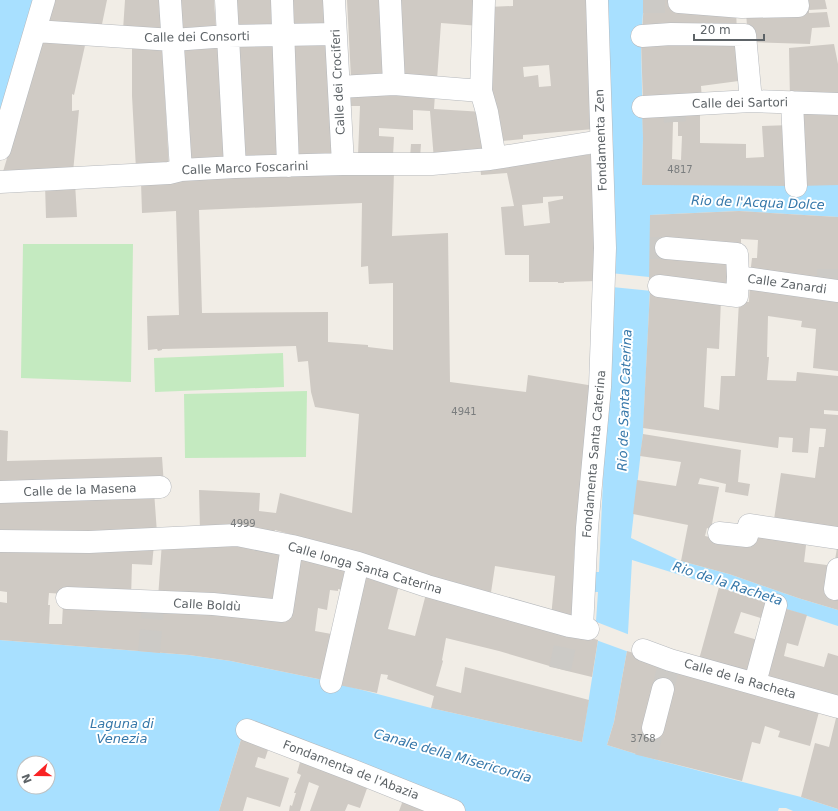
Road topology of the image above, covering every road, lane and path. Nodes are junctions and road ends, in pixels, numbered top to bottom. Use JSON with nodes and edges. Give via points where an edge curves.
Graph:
{"nodes":[{"id":1,"x":44,"y":0,"type":"edge"},
{"id":2,"x":170,"y":0,"type":"edge"},
{"id":3,"x":226,"y":0,"type":"edge"},
{"id":4,"x":282,"y":0,"type":"edge"},
{"id":5,"x":334,"y":0,"type":"edge"},
{"id":6,"x":390,"y":0,"type":"edge"},
{"id":7,"x":597,"y":0,"type":"edge"},
{"id":8,"x":798,"y":0,"type":"edge"},
{"id":9,"x":484,"y":1,"type":"edge"},
{"id":10,"x":679,"y":2,"type":"dead end"},
{"id":11,"x":744,"y":7,"type":"junction"},
{"id":12,"x":35,"y":31,"type":"junction"},
{"id":13,"x":335,"y":34,"type":"junction"},
{"id":14,"x":745,"y":34,"type":"junction"},
{"id":15,"x":228,"y":36,"type":"junction"},
{"id":16,"x":284,"y":36,"type":"junction"},
{"id":17,"x":642,"y":36,"type":"dead end"},
{"id":18,"x":173,"y":40,"type":"junction"},
{"id":19,"x":394,"y":84,"type":"junction"},
{"id":20,"x":339,"y":86,"type":"junction"},
{"id":21,"x":481,"y":91,"type":"junction"},
{"id":22,"x":751,"y":101,"type":"junction"},
{"id":23,"x":792,"y":102,"type":"junction"},
{"id":24,"x":838,"y":104,"type":"edge"},
{"id":25,"x":643,"y":107,"type":"dead end"},
{"id":26,"x":601,"y":141,"type":"junction"},
{"id":27,"x":0,"y":149,"type":"edge"},
{"id":28,"x":493,"y":159,"type":"junction"},
{"id":29,"x":343,"y":164,"type":"junction"},
{"id":30,"x":288,"y":166,"type":"junction"},
{"id":31,"x":235,"y":168,"type":"junction"},
{"id":32,"x":181,"y":170,"type":"junction"},
{"id":33,"x":0,"y":182,"type":"edge"},
{"id":34,"x":796,"y":186,"type":"dead end"},
{"id":35,"x":666,"y":248,"type":"tunnel mouth"},
{"id":36,"x":738,"y":277,"type":"junction"},
{"id":37,"x":604,"y":279,"type":"joint"},
{"id":38,"x":659,"y":286,"type":"dead end"},
{"id":39,"x":831,"y":289,"type":"edge"},
{"id":40,"x":160,"y":487,"type":"dead end"},
{"id":41,"x":0,"y":492,"type":"edge"},
{"id":42,"x":718,"y":533,"type":"dead end"},
{"id":43,"x":829,"y":538,"type":"edge"},
{"id":44,"x":0,"y":540,"type":"edge"},
{"id":45,"x":292,"y":546,"type":"junction"},
{"id":46,"x":358,"y":563,"type":"junction"},
{"id":47,"x":66,"y":598,"type":"dead end"},
{"id":48,"x":776,"y":605,"type":"dead end"},
{"id":49,"x":585,"y":629,"type":"joint"},
{"id":50,"x":643,"y":650,"type":"dead end"},
{"id":51,"x":331,"y":682,"type":"dead end"},
{"id":52,"x":755,"y":683,"type":"junction"},
{"id":53,"x":663,"y":689,"type":"tunnel mouth"},
{"id":54,"x":838,"y":707,"type":"edge"},
{"id":55,"x":653,"y":728,"type":"tunnel mouth"},
{"id":56,"x":247,"y":730,"type":"dead end"},
{"id":57,"x":454,"y":811,"type":"edge"}],
"edges":[{"from":1,"to":12,"type":"street"},
{"from":2,"to":18,"type":"street"},
{"from":3,"to":15,"type":"street"},
{"from":4,"to":16,"type":"street"},
{"from":5,"to":13,"type":"street","name":"Calle dei Crociferi"},
{"from":6,"to":19,"type":"street"},
{"from":7,"to":26,"type":"street","name":"Fondamenta Zen"},
{"from":8,"to":11,"type":"street","via":[[798,6]]},
{"from":9,"to":21,"type":"street"},
{"from":10,"to":11,"type":"street"},
{"from":11,"to":14,"type":"street"},
{"from":12,"to":18,"type":"street","name":"Calle dei Consorti"},
{"from":12,"to":27,"type":"street"},
{"from":13,"to":16,"type":"street","name":"Calle dei Consorti"},
{"from":13,"to":20,"type":"street","name":"Calle dei Crociferi"},
{"from":14,"to":17,"type":"street"},
{"from":14,"to":22,"type":"street"},
{"from":15,"to":16,"type":"street","name":"Calle dei Consorti"},
{"from":15,"to":18,"type":"street","name":"Calle dei Consorti"},
{"from":15,"to":31,"type":"street"},
{"from":16,"to":30,"type":"street"},
{"from":18,"to":32,"type":"street"},
{"from":19,"to":20,"type":"street"},
{"from":19,"to":21,"type":"street"},
{"from":20,"to":29,"type":"street","name":"Calle dei Crociferi"},
{"from":21,"to":28,"type":"street","via":[[487,112]]},
{"from":22,"to":23,"type":"street","name":"Calle dei Sartori"},
{"from":22,"to":25,"type":"street","name":"Calle dei Sartori"},
{"from":23,"to":24,"type":"street","name":"Calle dei Sartori"},
{"from":23,"to":34,"type":"street"},
{"from":26,"to":28,"type":"street","name":"Calle Marco Foscarini"},
{"from":26,"to":37,"type":"street","name":"Fondamenta Zen"},
{"from":28,"to":29,"type":"street","name":"Calle Marco Foscarini","via":[[432,164]]},
{"from":29,"to":30,"type":"street","name":"Calle Marco Foscarini"},
{"from":30,"to":31,"type":"street","name":"Calle Marco Foscarini"},
{"from":31,"to":32,"type":"street","name":"Calle Marco Foscarini"},
{"from":32,"to":33,"type":"street","name":"Calle Marco Foscarini","via":[[169,173]]},
{"from":35,"to":36,"type":"street","via":[[737,254]]},
{"from":36,"to":38,"type":"street","name":"Calle Zanardi","via":[[738,296]]},
{"from":36,"to":39,"type":"street","name":"Calle Zanardi"},
{"from":37,"to":49,"type":"street","name":"Fondamenta Santa Caterina","via":[[600,387],[588,528]]},
{"from":40,"to":41,"type":"street","name":"Calle de la Masena"},
{"from":42,"to":43,"type":"street","via":[[747,536],[749,525]]},
{"from":44,"to":45,"type":"street","name":"Calle longa Santa Caterina","via":[[90,542],[237,535]]},
{"from":45,"to":46,"type":"street","name":"Calle longa Santa Caterina"},
{"from":45,"to":47,"type":"street","name":"Calle Boldù","via":[[282,611],[213,604],[153,604]]},
{"from":46,"to":49,"type":"street","name":"Calle longa Santa Caterina","via":[[427,586]]},
{"from":46,"to":51,"type":"street"},
{"from":48,"to":52,"type":"street"},
{"from":50,"to":52,"type":"street","name":"Calle de la Racheta"},
{"from":52,"to":54,"type":"street","name":"Calle de la Racheta"},
{"from":53,"to":55,"type":"street"},
{"from":56,"to":57,"type":"street","name":"Fondamenta de l'Abazia"}]}
